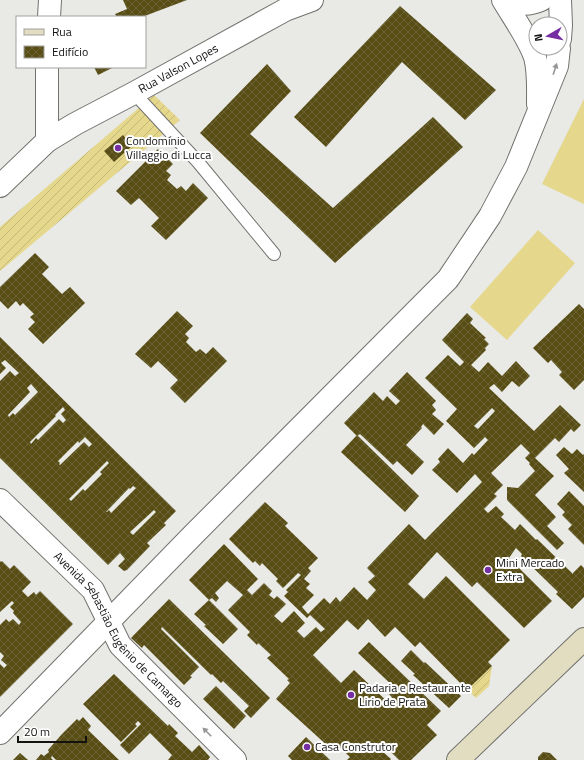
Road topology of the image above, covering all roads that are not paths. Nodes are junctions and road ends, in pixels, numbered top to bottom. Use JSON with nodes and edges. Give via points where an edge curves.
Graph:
{"nodes":[{"id":1,"x":50,"y":0,"type":"edge"},
{"id":2,"x":312,"y":0,"type":"edge"},
{"id":3,"x":503,"y":0,"type":"edge"},
{"id":4,"x":507,"y":0,"type":"edge"},
{"id":5,"x":541,"y":0,"type":"edge"},
{"id":6,"x":560,"y":0,"type":"edge"},
{"id":7,"x":49,"y":16,"type":"edge"},
{"id":8,"x":561,"y":16,"type":"edge"},
{"id":9,"x":558,"y":56,"type":"edge"},
{"id":10,"x":47,"y":68,"type":"edge"},
{"id":11,"x":134,"y":93,"type":"junction"},
{"id":12,"x":537,"y":115,"type":"junction"},
{"id":13,"x":47,"y":141,"type":"junction"},
{"id":14,"x":0,"y":186,"type":"edge"},
{"id":15,"x":274,"y":254,"type":"dead end"},
{"id":16,"x":0,"y":500,"type":"edge"},
{"id":17,"x":108,"y":621,"type":"junction"},
{"id":18,"x":584,"y":639,"type":"edge"},
{"id":19,"x":0,"y":733,"type":"edge"},
{"id":20,"x":235,"y":760,"type":"edge"},
{"id":21,"x":458,"y":760,"type":"edge"}],
"edges":[{"from":1,"to":7,"type":"street"},
{"from":2,"to":11,"type":"street","name":"Rua Valson Lopes","via":[[285,10]]},
{"from":3,"to":12,"type":"street","via":[[535,57],[539,81]]},
{"from":4,"to":5,"type":"street","via":[[520,4]]},
{"from":6,"to":8,"type":"street"},
{"from":12,"to":9,"type":"street","one_way":true,"via":[[557,66]]},
{"from":10,"to":13,"type":"street"},
{"from":11,"to":13,"type":"street","name":"Rua Valson Lopes"},
{"from":11,"to":15,"type":"lane","via":[[198,162]]},
{"from":12,"to":17,"type":"street","via":[[516,167],[498,202],[448,279]]},
{"from":13,"to":14,"type":"street","name":"Rua Valson Lopes"},
{"from":16,"to":17,"type":"street","name":"Avenida Sebastião Eugênio de Camargo","via":[[93,590]]},
{"from":17,"to":19,"type":"street"},
{"from":20,"to":17,"type":"street","name":"Avenida Sebastião Eugênio de Camargo","one_way":true,"via":[[120,645]]},
{"from":18,"to":21,"type":"street"}]}
